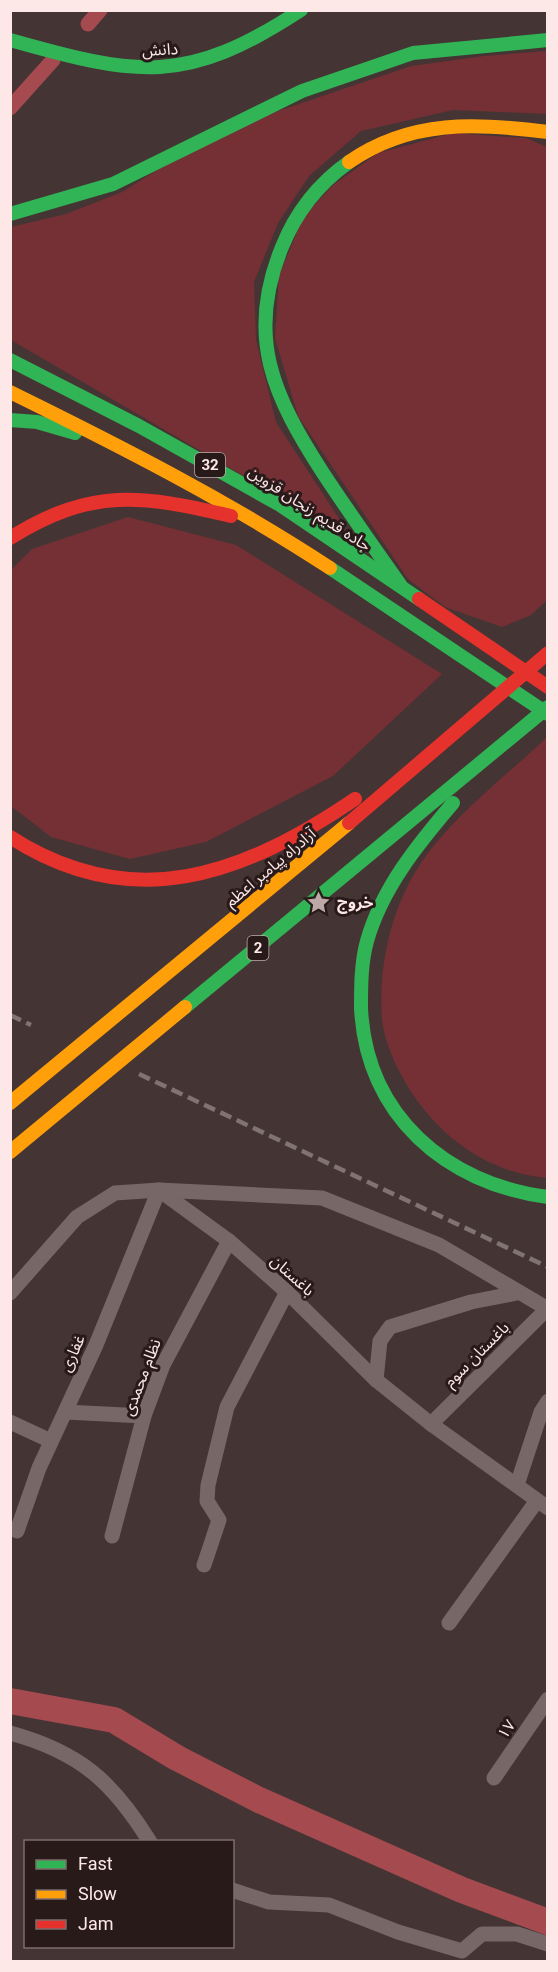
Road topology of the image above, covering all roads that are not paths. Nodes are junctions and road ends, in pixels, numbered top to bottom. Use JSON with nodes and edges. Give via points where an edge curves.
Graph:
{"nodes":[{"id":1,"x":301,"y":10,"type":"edge"},
{"id":2,"x":10,"y":40,"type":"edge"},
{"id":3,"x":548,"y":40,"type":"edge"},
{"id":4,"x":548,"y":132,"type":"edge"},
{"id":5,"x":10,"y":214,"type":"edge"},
{"id":6,"x":10,"y":360,"type":"edge"},
{"id":7,"x":10,"y":392,"type":"edge"},
{"id":8,"x":10,"y":420,"type":"edge"},
{"id":9,"x":126,"y":448,"type":"junction"},
{"id":10,"x":263,"y":524,"type":"junction"},
{"id":11,"x":10,"y":538,"type":"edge"},
{"id":12,"x":401,"y":586,"type":"junction"},
{"id":13,"x":548,"y":653,"type":"edge"},
{"id":14,"x":548,"y":687,"type":"edge"},
{"id":15,"x":548,"y":707,"type":"edge"},
{"id":16,"x":548,"y":714,"type":"edge"},
{"id":17,"x":442,"y":744,"type":"junction"},
{"id":18,"x":506,"y":744,"type":"junction"},
{"id":19,"x":10,"y":837,"type":"edge"},
{"id":20,"x":10,"y":1103,"type":"edge"},
{"id":21,"x":10,"y":1152,"type":"edge"},
{"id":22,"x":159,"y":1190,"type":"junction"},
{"id":23,"x":548,"y":1197,"type":"edge"},
{"id":24,"x":228,"y":1241,"type":"junction"},
{"id":25,"x":287,"y":1292,"type":"junction"},
{"id":26,"x":10,"y":1293,"type":"edge"},
{"id":27,"x":518,"y":1293,"type":"junction"},
{"id":28,"x":547,"y":1309,"type":"edge"},
{"id":29,"x":376,"y":1380,"type":"junction"},
{"id":30,"x":545,"y":1409,"type":"edge"},
{"id":31,"x":65,"y":1412,"type":"junction"},
{"id":32,"x":144,"y":1416,"type":"junction"},
{"id":33,"x":10,"y":1422,"type":"edge"},
{"id":34,"x":431,"y":1424,"type":"junction"},
{"id":35,"x":51,"y":1442,"type":"junction"},
{"id":36,"x":517,"y":1485,"type":"junction"},
{"id":37,"x":542,"y":1505,"type":"edge"},
{"id":38,"x":17,"y":1531,"type":"dead end"},
{"id":39,"x":112,"y":1536,"type":"dead end"},
{"id":40,"x":204,"y":1565,"type":"dead end"},
{"id":41,"x":449,"y":1623,"type":"dead end"},
{"id":42,"x":545,"y":1710,"type":"edge"},
{"id":43,"x":10,"y":1733,"type":"edge"},
{"id":44,"x":494,"y":1778,"type":"dead end"},
{"id":45,"x":149,"y":1840,"type":"edge"},
{"id":46,"x":234,"y":1891,"type":"edge"},
{"id":47,"x":548,"y":1944,"type":"edge"}],
"edges":[{"from":1,"to":2,"type":"main road","name":"دانش","via":[[265,34],[222,55],[171,68],[79,59]]},
{"from":3,"to":5,"type":"main road","via":[[413,53],[302,92],[113,184]]},
{"from":4,"to":12,"type":"main road","via":[[498,125],[453,126],[388,139],[336,169],[314,191],[281,247],[266,310],[272,377],[288,416],[331,487]]},
{"from":6,"to":12,"type":"main road","name":"جاده قدیم زنجان قزوین","number":"32","via":[[280,505]]},
{"from":7,"to":9,"type":"main road","number":"32"},
{"from":8,"to":9,"type":"main road","via":[[37,422]]},
{"from":9,"to":10,"type":"main road","number":"32"},
{"from":10,"to":11,"type":"main road","via":[[175,502],[121,496],[75,505],[34,521]]},
{"from":10,"to":16,"type":"main road","number":"32"},
{"from":12,"to":14,"type":"main road","name":"جاده قدیم زنجان قزوین","number":"32"},
{"from":13,"to":17,"type":"main road","name":"آزادراه پیامبر اعظم","number":"2"},
{"from":15,"to":18,"type":"main road","number":"2"},
{"from":17,"to":19,"type":"main road","via":[[278,847],[229,866],[180,876],[132,879],[81,873],[39,856]]},
{"from":17,"to":20,"type":"main road","name":"آزادراه پیامبر اعظم","number":"2"},
{"from":18,"to":21,"type":"main road","number":"2"},
{"from":18,"to":23,"type":"main road","via":[[420,840],[380,909],[367,943],[360,1008],[379,1086],[409,1128],[451,1166],[508,1192]]},
{"from":22,"to":24,"type":"street","name":"باغستان"},
{"from":22,"to":26,"type":"street","via":[[115,1193],[77,1217]]},
{"from":22,"to":27,"type":"street","via":[[322,1198],[439,1245]]},
{"from":22,"to":31,"type":"street","name":"غفاری"},
{"from":24,"to":25,"type":"street","name":"باغستان"},
{"from":24,"to":32,"type":"street","name":"نظام محمدی","via":[[184,1321]]},
{"from":25,"to":29,"type":"street","name":"باغستان"},
{"from":25,"to":40,"type":"street","via":[[227,1407],[208,1485],[207,1501],[219,1520]]},
{"from":27,"to":28,"type":"street"},
{"from":27,"to":29,"type":"street","via":[[471,1302],[390,1327],[380,1341]]},
{"from":28,"to":34,"type":"street","name":"باغستان سوم"},
{"from":29,"to":34,"type":"street","name":"باغستان"},
{"from":30,"to":36,"type":"street"},
{"from":31,"to":32,"type":"street"},
{"from":31,"to":35,"type":"street","name":"غفاری"},
{"from":32,"to":39,"type":"street","name":"نظام محمدی"},
{"from":33,"to":35,"type":"street"},
{"from":34,"to":36,"type":"street","name":"باغستان"},
{"from":35,"to":38,"type":"street","name":"غفاری"},
{"from":36,"to":37,"type":"street","name":"باغستان"},
{"from":37,"to":41,"type":"street"},
{"from":42,"to":44,"type":"street","name":"۱۷"},
{"from":43,"to":45,"type":"street","via":[[60,1751],[93,1770],[127,1804]]},
{"from":46,"to":47,"type":"street","via":[[269,1902],[328,1905],[462,1951],[482,1934],[517,1934]]}]}
